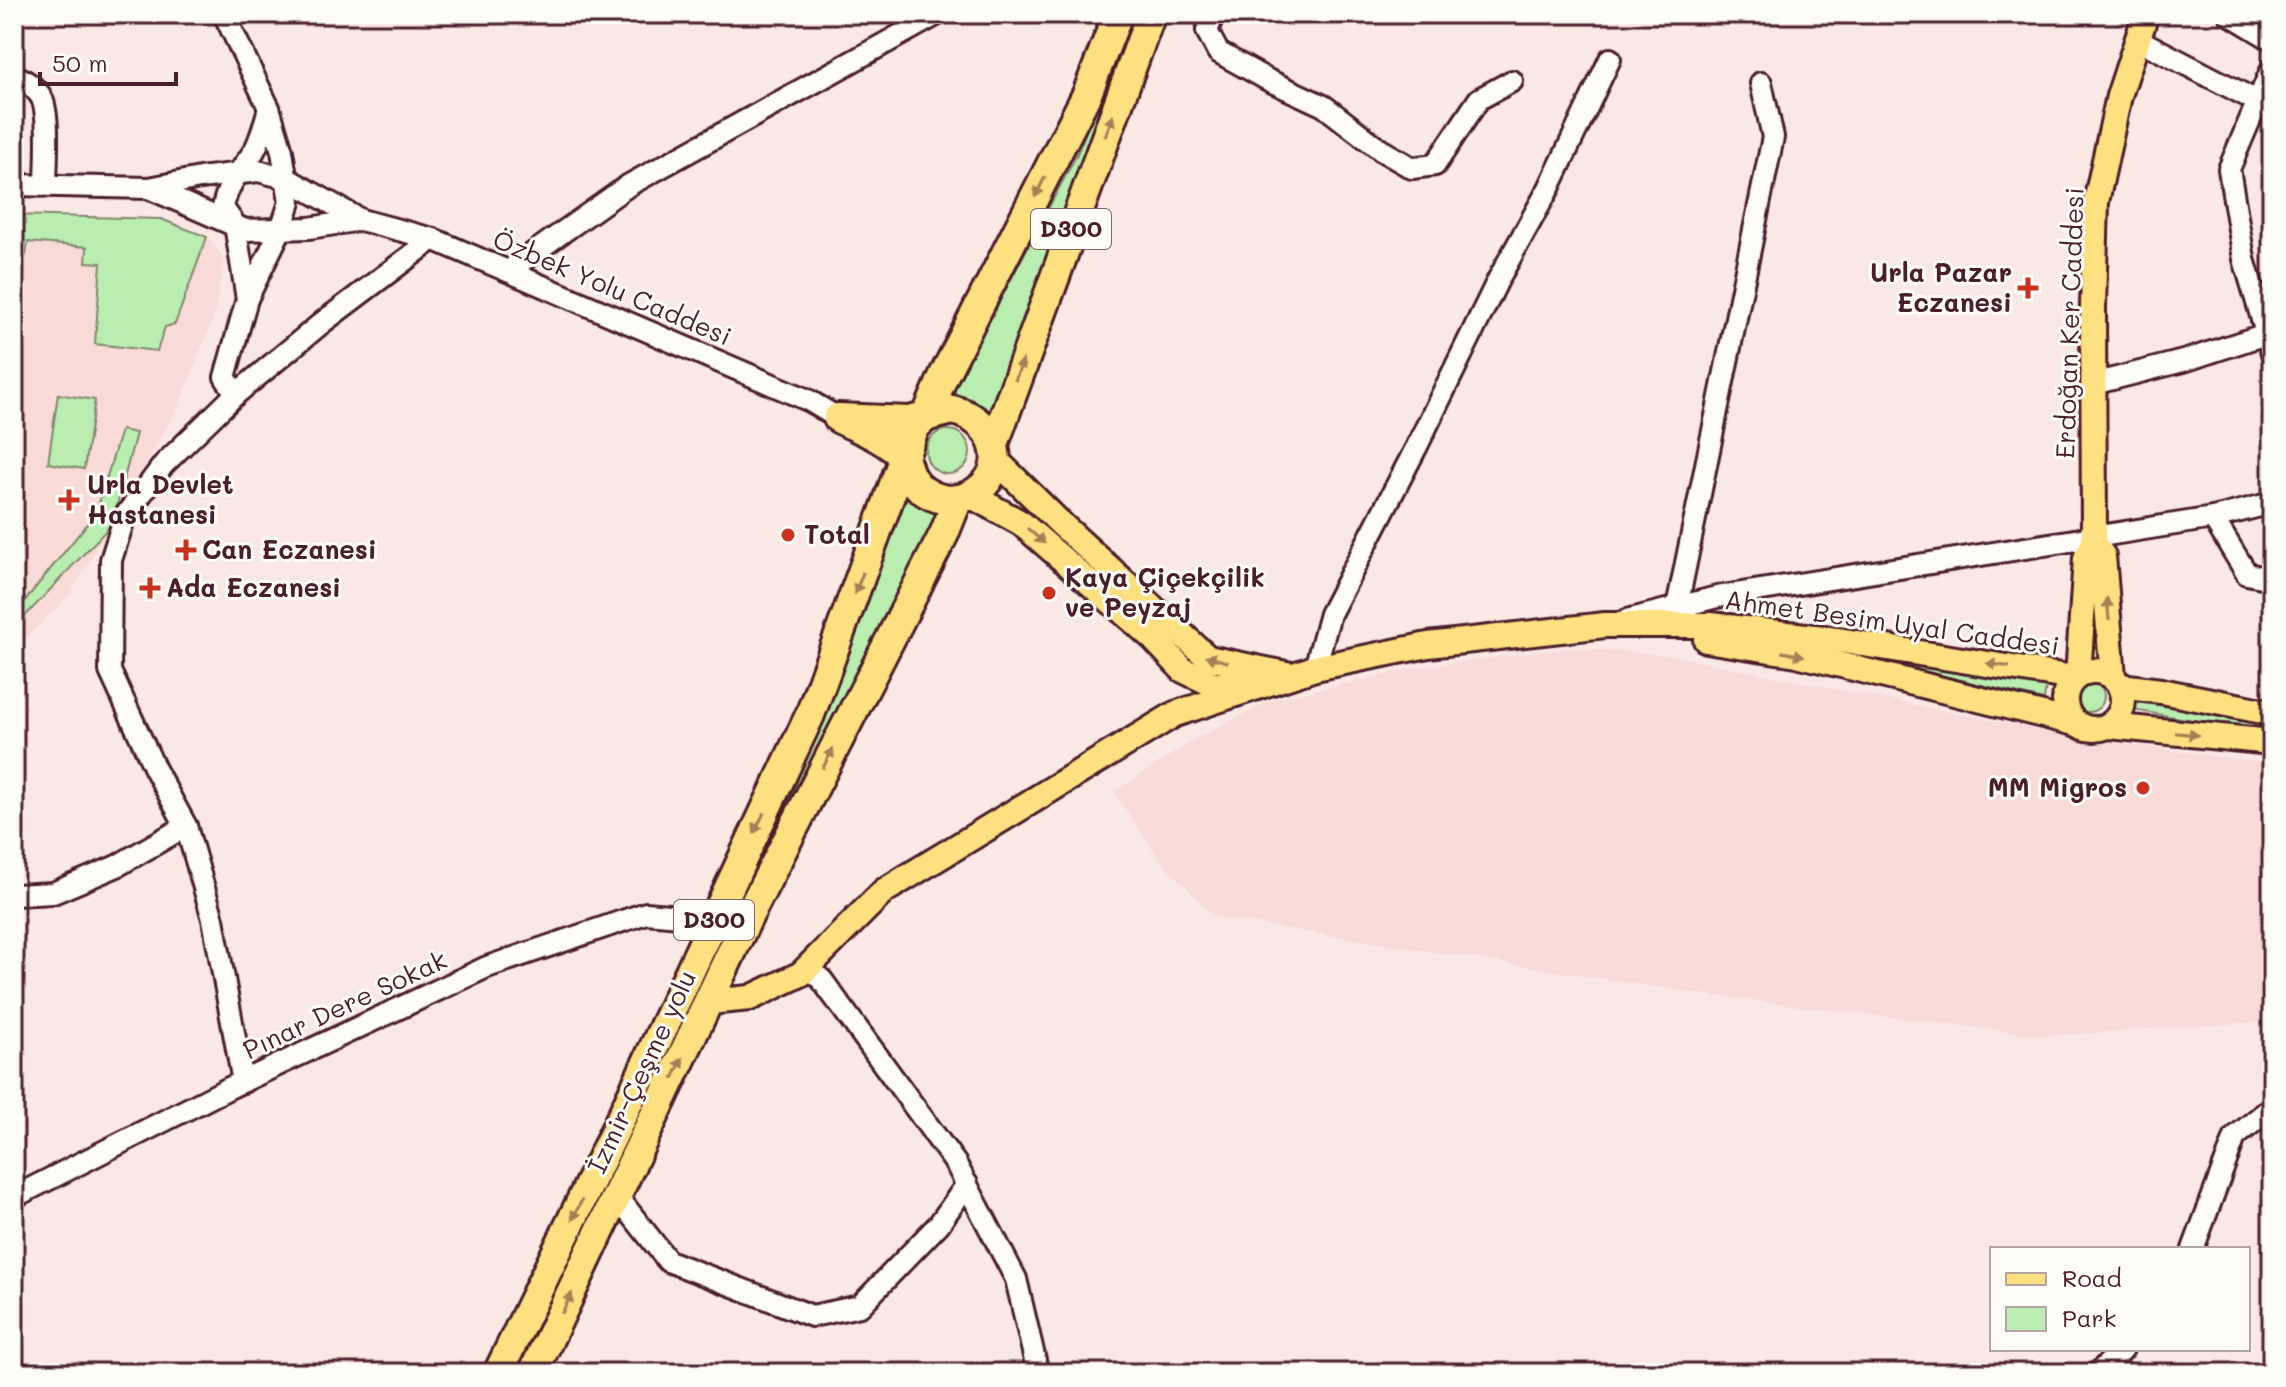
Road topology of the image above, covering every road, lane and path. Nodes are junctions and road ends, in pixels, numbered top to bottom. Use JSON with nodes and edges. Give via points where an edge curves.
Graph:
{"nodes":[{"id":1,"x":224,"y":14,"type":"edge"},
{"id":2,"x":938,"y":14,"type":"edge"},
{"id":3,"x":1118,"y":14,"type":"edge"},
{"id":4,"x":1151,"y":14,"type":"edge"},
{"id":5,"x":1214,"y":14,"type":"edge"},
{"id":6,"x":2146,"y":14,"type":"edge"},
{"id":7,"x":2229,"y":14,"type":"edge"},
{"id":8,"x":2139,"y":40,"type":"junction"},
{"id":9,"x":2272,"y":40,"type":"edge"},
{"id":10,"x":1610,"y":59,"type":"dead end"},
{"id":11,"x":2272,"y":68,"type":"edge"},
{"id":12,"x":14,"y":75,"type":"edge"},
{"id":13,"x":1512,"y":81,"type":"dead end"},
{"id":14,"x":1761,"y":83,"type":"dead end"},
{"id":15,"x":2264,"y":105,"type":"edge"},
{"id":16,"x":269,"y":108,"type":"junction"},
{"id":17,"x":235,"y":174,"type":"junction"},
{"id":18,"x":286,"y":178,"type":"junction"},
{"id":19,"x":14,"y":185,"type":"edge"},
{"id":20,"x":46,"y":185,"type":"junction"},
{"id":21,"x":149,"y":188,"type":"junction"},
{"id":22,"x":361,"y":220,"type":"junction"},
{"id":23,"x":235,"y":225,"type":"junction"},
{"id":24,"x":281,"y":229,"type":"junction"},
{"id":25,"x":433,"y":239,"type":"junction"},
{"id":26,"x":508,"y":271,"type":"junction"},
{"id":27,"x":247,"y":299,"type":"junction"},
{"id":28,"x":2270,"y":340,"type":"edge"},
{"id":29,"x":2093,"y":384,"type":"junction"},
{"id":30,"x":236,"y":394,"type":"junction"},
{"id":31,"x":926,"y":417,"type":"junction"},
{"id":32,"x":838,"y":418,"type":"junction"},
{"id":33,"x":994,"y":451,"type":"junction"},
{"id":34,"x":904,"y":457,"type":"junction"},
{"id":35,"x":964,"y":497,"type":"junction"},
{"id":36,"x":2272,"y":503,"type":"edge"},
{"id":37,"x":2213,"y":518,"type":"junction"},
{"id":38,"x":2094,"y":541,"type":"junction"},
{"id":39,"x":2272,"y":579,"type":"edge"},
{"id":40,"x":1677,"y":607,"type":"junction"},
{"id":41,"x":1605,"y":625,"type":"junction"},
{"id":42,"x":1304,"y":672,"type":"junction"},
{"id":43,"x":2076,"y":677,"type":"junction"},
{"id":44,"x":2117,"y":682,"type":"junction"},
{"id":45,"x":2272,"y":713,"type":"edge"},
{"id":46,"x":2075,"y":723,"type":"junction"},
{"id":47,"x":2109,"y":726,"type":"junction"},
{"id":48,"x":2272,"y":742,"type":"edge"},
{"id":49,"x":186,"y":826,"type":"junction"},
{"id":50,"x":14,"y":895,"type":"edge"},
{"id":51,"x":714,"y":919,"type":"junction"},
{"id":52,"x":809,"y":967,"type":"junction"},
{"id":53,"x":709,"y":1002,"type":"junction"},
{"id":54,"x":243,"y":1082,"type":"junction"},
{"id":55,"x":2272,"y":1107,"type":"edge"},
{"id":56,"x":967,"y":1184,"type":"junction"},
{"id":57,"x":617,"y":1196,"type":"junction"},
{"id":58,"x":14,"y":1197,"type":"edge"},
{"id":59,"x":2194,"y":1247,"type":"edge"},
{"id":60,"x":2121,"y":1351,"type":"edge"},
{"id":61,"x":498,"y":1373,"type":"edge"},
{"id":62,"x":533,"y":1373,"type":"edge"},
{"id":63,"x":1038,"y":1373,"type":"edge"},
{"id":64,"x":2098,"y":1373,"type":"edge"}],
"edges":[{"from":1,"to":16,"type":"street"},
{"from":2,"to":26,"type":"street","via":[[629,185]]},
{"from":3,"to":31,"type":"highway","number":"D300","one_way":true,"via":[[1087,94]]},
{"from":33,"to":4,"type":"highway","number":"D300","one_way":true},
{"from":5,"to":13,"type":"street","via":[[1207,31],[1218,52],[1324,106],[1412,168],[1435,165],[1479,99]]},
{"from":6,"to":8,"type":"main road","name":"Erdoğan Ker Caddesi"},
{"from":7,"to":9,"type":"street"},
{"from":8,"to":15,"type":"street"},
{"from":8,"to":29,"type":"main road","name":"Erdoğan Ker Caddesi","via":[[2119,96],[2096,202]]},
{"from":10,"to":42,"type":"street"},
{"from":11,"to":15,"type":"street"},
{"from":12,"to":20,"type":"street","via":[[42,97]]},
{"from":14,"to":40,"type":"street","via":[[1773,137]]},
{"from":15,"to":28,"type":"street","via":[[2229,169],[2244,259]]},
{"from":16,"to":17,"type":"street","via":[[255,149]]},
{"from":16,"to":18,"type":"street"},
{"from":17,"to":18,"type":"street","via":[[258,171]]},
{"from":17,"to":21,"type":"street"},
{"from":17,"to":23,"type":"street","via":[[223,208]]},
{"from":18,"to":22,"type":"street"},
{"from":18,"to":24,"type":"street","via":[[290,202]]},
{"from":19,"to":20,"type":"street"},
{"from":20,"to":21,"type":"street"},
{"from":21,"to":23,"type":"street"},
{"from":22,"to":24,"type":"street"},
{"from":22,"to":25,"type":"street","name":"Özbek Yolu Caddesi"},
{"from":23,"to":24,"type":"street","via":[[245,230]]},
{"from":23,"to":27,"type":"street"},
{"from":24,"to":27,"type":"street"},
{"from":25,"to":26,"type":"street","name":"Özbek Yolu Caddesi"},
{"from":25,"to":30,"type":"street"},
{"from":26,"to":32,"type":"street","name":"Özbek Yolu Caddesi","via":[[808,400]]},
{"from":27,"to":30,"type":"street","via":[[225,377]]},
{"from":28,"to":29,"type":"street"},
{"from":29,"to":38,"type":"main road","name":"Erdoğan Ker Caddesi"},
{"from":30,"to":49,"type":"street","via":[[164,464],[125,516],[111,560],[110,671]]},
{"from":31,"to":32,"type":"highway"},
{"from":31,"to":33,"type":"highway","via":[[939,411],[967,413],[988,431]]},
{"from":31,"to":34,"type":"highway","number":"D300","via":[[915,427]]},
{"from":32,"to":34,"type":"highway"},
{"from":33,"to":35,"type":"highway","number":"D300","via":[[983,486]]},
{"from":42,"to":33,"type":"main road","one_way":true,"via":[[1208,658],[1061,524]]},
{"from":34,"to":35,"type":"highway","via":[[911,476],[926,492]]},
{"from":34,"to":51,"type":"highway","name":"İzmir-Çeşme yolu","number":"D300","one_way":true,"via":[[810,715]]},
{"from":35,"to":42,"type":"main road","one_way":true,"via":[[1021,523],[1183,670],[1214,685]]},
{"from":53,"to":35,"type":"highway","name":"İzmir-Çeşme yolu","number":"D300","one_way":true},
{"from":36,"to":37,"type":"street"},
{"from":37,"to":38,"type":"street"},
{"from":37,"to":39,"type":"street","via":[[2247,574]]},
{"from":38,"to":40,"type":"street","via":[[1817,580]]},
{"from":38,"to":43,"type":"main road","name":"Erdoğan Ker Caddesi","via":[[2086,558]]},
{"from":44,"to":38,"type":"main road","name":"Erdoğan Ker Caddesi","one_way":true,"via":[[2103,556]]},
{"from":40,"to":41,"type":"street"},
{"from":41,"to":42,"type":"main road","name":"Ahmet Besim Uyal Caddesi","via":[[1428,645]]},
{"from":43,"to":41,"type":"main road","name":"Ahmet Besim Uyal Caddesi","one_way":true,"via":[[1711,625]]},
{"from":41,"to":46,"type":"main road","name":"Ahmet Besim Uyal Caddesi","one_way":true,"via":[[1797,654]]},
{"from":42,"to":52,"type":"main road","via":[[1175,714],[884,891]]},
{"from":43,"to":44,"type":"main road","via":[[2096,671]]},
{"from":43,"to":46,"type":"main road","via":[[2064,701]]},
{"from":44,"to":45,"type":"main road"},
{"from":44,"to":47,"type":"main road","via":[[2124,704]]},
{"from":46,"to":47,"type":"main road","via":[[2092,730]]},
{"from":47,"to":48,"type":"main road","one_way":true},
{"from":49,"to":50,"type":"street","via":[[117,866],[53,893]]},
{"from":49,"to":54,"type":"street","via":[[213,919]]},
{"from":51,"to":54,"type":"street","name":"Pınar Dere Sokak","via":[[646,913],[501,962]]},
{"from":51,"to":61,"type":"highway","name":"İzmir-Çeşme yolu","number":"D300","one_way":true},
{"from":52,"to":53,"type":"main road","via":[[750,998]]},
{"from":52,"to":56,"type":"street"},
{"from":57,"to":53,"type":"highway","name":"İzmir-Çeşme yolu","number":"D300","one_way":true},
{"from":54,"to":58,"type":"street","name":"Pınar Dere Sokak"},
{"from":55,"to":59,"type":"street","via":[[2235,1137]]},
{"from":56,"to":57,"type":"street","via":[[939,1224],[860,1306],[812,1316],[668,1261]]},
{"from":56,"to":63,"type":"street","via":[[1016,1279]]},
{"from":62,"to":57,"type":"highway","name":"İzmir-Çeşme yolu","number":"D300","one_way":true},
{"from":60,"to":64,"type":"street"}]}
